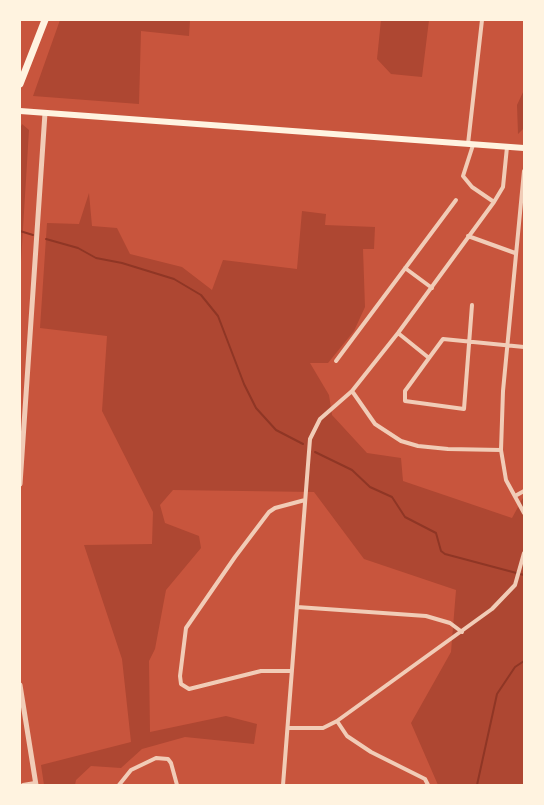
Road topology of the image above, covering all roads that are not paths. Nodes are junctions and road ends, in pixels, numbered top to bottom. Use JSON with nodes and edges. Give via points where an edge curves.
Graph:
{"nodes":[{"id":1,"x":45,"y":20,"type":"edge"},
{"id":2,"x":482,"y":20,"type":"edge"},
{"id":3,"x":20,"y":84,"type":"edge"},
{"id":4,"x":20,"y":111,"type":"edge"},
{"id":5,"x":46,"y":113,"type":"junction"},
{"id":6,"x":470,"y":145,"type":"junction"},
{"id":7,"x":507,"y":147,"type":"junction"},
{"id":8,"x":524,"y":148,"type":"edge"},
{"id":9,"x":524,"y":171,"type":"edge"},
{"id":10,"x":456,"y":200,"type":"dead end"},
{"id":11,"x":494,"y":202,"type":"junction"},
{"id":12,"x":522,"y":208,"type":"edge"},
{"id":13,"x":468,"y":236,"type":"junction"},
{"id":14,"x":515,"y":252,"type":"junction"},
{"id":15,"x":405,"y":268,"type":"junction"},
{"id":16,"x":432,"y":288,"type":"junction"},
{"id":17,"x":472,"y":305,"type":"dead end"},
{"id":18,"x":398,"y":333,"type":"junction"},
{"id":19,"x":470,"y":342,"type":"junction"},
{"id":20,"x":508,"y":346,"type":"junction"},
{"id":21,"x":524,"y":347,"type":"edge"},
{"id":22,"x":429,"y":358,"type":"junction"},
{"id":23,"x":336,"y":361,"type":"dead end"},
{"id":24,"x":352,"y":391,"type":"junction"},
{"id":25,"x":501,"y":450,"type":"junction"},
{"id":26,"x":20,"y":484,"type":"edge"},
{"id":27,"x":524,"y":491,"type":"edge"},
{"id":28,"x":515,"y":496,"type":"junction"},
{"id":29,"x":305,"y":500,"type":"junction"},
{"id":30,"x":524,"y":513,"type":"edge"},
{"id":31,"x":524,"y":553,"type":"edge"},
{"id":32,"x":297,"y":607,"type":"junction"},
{"id":33,"x":462,"y":632,"type":"junction"},
{"id":34,"x":292,"y":671,"type":"junction"},
{"id":35,"x":20,"y":686,"type":"edge"},
{"id":36,"x":337,"y":721,"type":"junction"},
{"id":37,"x":288,"y":728,"type":"junction"},
{"id":38,"x":35,"y":784,"type":"edge"},
{"id":39,"x":23,"y":785,"type":"edge"},
{"id":40,"x":119,"y":785,"type":"edge"},
{"id":41,"x":176,"y":785,"type":"edge"},
{"id":42,"x":283,"y":785,"type":"edge"},
{"id":43,"x":428,"y":785,"type":"edge"}],
"edges":[{"from":1,"to":3,"type":"highway"},
{"from":2,"to":6,"type":"street"},
{"from":4,"to":5,"type":"main road"},
{"from":5,"to":6,"type":"main road"},
{"from":5,"to":26,"type":"street"},
{"from":6,"to":7,"type":"main road"},
{"from":6,"to":11,"type":"street","via":[[463,176],[472,187]]},
{"from":7,"to":8,"type":"main road"},
{"from":7,"to":11,"type":"street","via":[[503,187]]},
{"from":9,"to":12,"type":"street"},
{"from":10,"to":15,"type":"street"},
{"from":11,"to":13,"type":"street"},
{"from":12,"to":14,"type":"street"},
{"from":13,"to":14,"type":"street"},
{"from":13,"to":16,"type":"street"},
{"from":14,"to":20,"type":"street"},
{"from":15,"to":16,"type":"street"},
{"from":15,"to":23,"type":"street"},
{"from":16,"to":18,"type":"street"},
{"from":17,"to":19,"type":"street"},
{"from":18,"to":22,"type":"street"},
{"from":18,"to":24,"type":"street"},
{"from":19,"to":20,"type":"street"},
{"from":19,"to":22,"type":"street","via":[[444,339]]},
{"from":19,"to":22,"type":"street","via":[[464,409],[405,402],[405,390]]},
{"from":20,"to":21,"type":"street"},
{"from":20,"to":25,"type":"street"},
{"from":24,"to":25,"type":"street","via":[[375,424],[401,441],[429,447]]},
{"from":24,"to":29,"type":"street","via":[[320,419],[312,433]]},
{"from":25,"to":28,"type":"street","via":[[503,471]]},
{"from":27,"to":28,"type":"street"},
{"from":28,"to":30,"type":"street"},
{"from":29,"to":32,"type":"street"},
{"from":29,"to":34,"type":"street","via":[[275,508],[264,518],[186,628],[180,682],[184,687],[193,688],[261,671]]},
{"from":31,"to":33,"type":"street","via":[[511,591]]},
{"from":32,"to":33,"type":"street","via":[[426,616]]},
{"from":32,"to":34,"type":"street"},
{"from":33,"to":36,"type":"street"},
{"from":34,"to":37,"type":"street"},
{"from":35,"to":38,"type":"street"},
{"from":36,"to":37,"type":"street","via":[[318,729]]},
{"from":36,"to":43,"type":"street","via":[[347,736],[425,779]]},
{"from":37,"to":42,"type":"street"},
{"from":38,"to":39,"type":"street"},
{"from":40,"to":41,"type":"street","via":[[131,770],[156,758],[168,759],[171,763]]}]}
